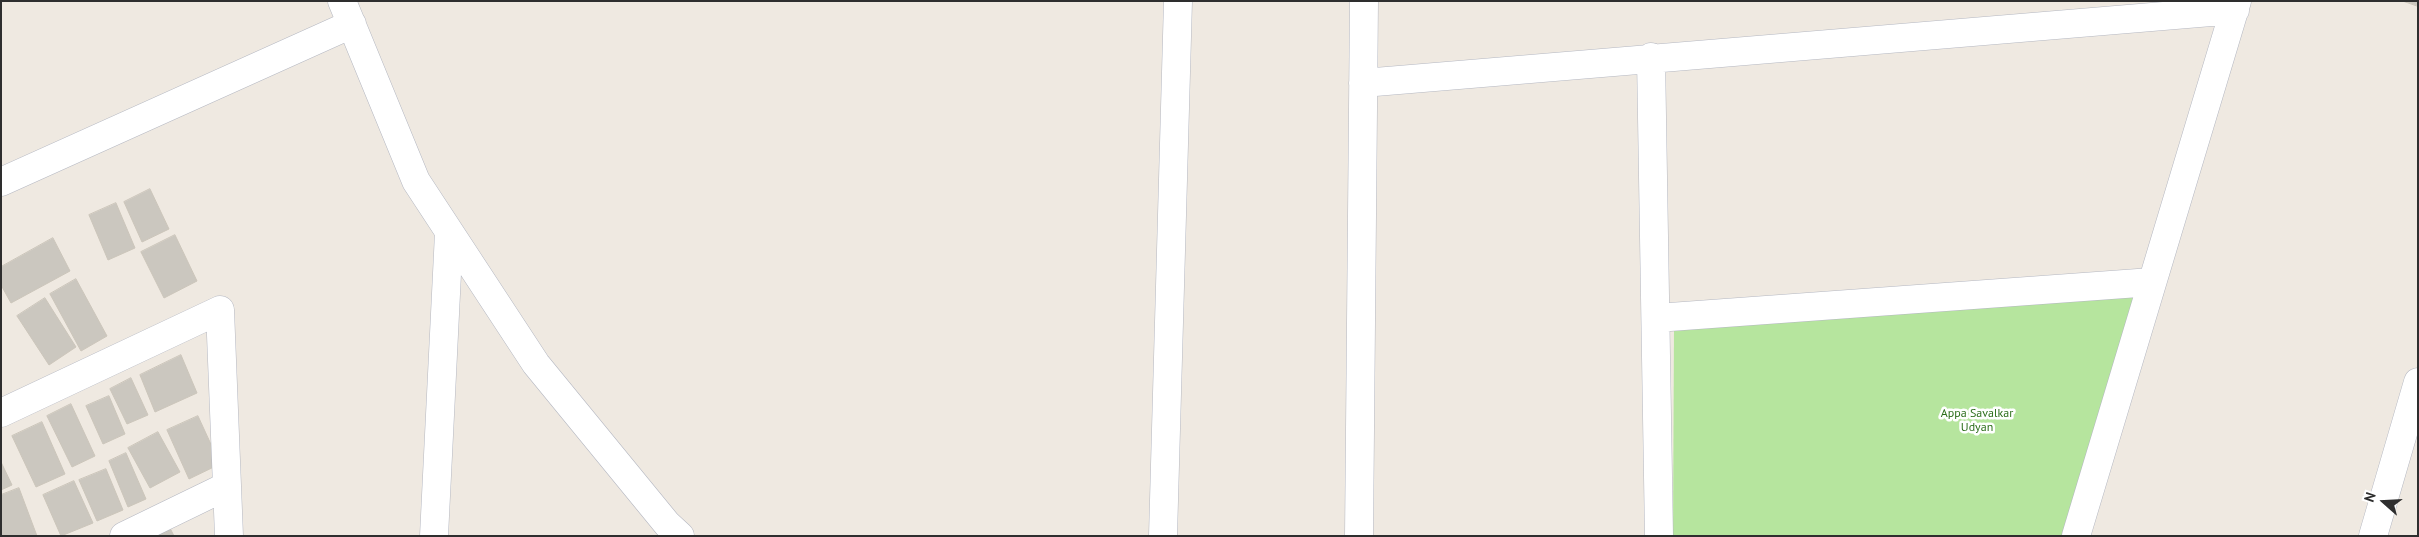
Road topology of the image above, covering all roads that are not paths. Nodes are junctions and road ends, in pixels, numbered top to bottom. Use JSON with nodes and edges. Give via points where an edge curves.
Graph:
{"nodes":[{"id":1,"x":1178,"y":1,"type":"edge"},
{"id":2,"x":1364,"y":1,"type":"edge"},
{"id":3,"x":2236,"y":6,"type":"edge"},
{"id":4,"x":347,"y":13,"type":"edge"},
{"id":5,"x":1651,"y":57,"type":"junction"},
{"id":6,"x":1363,"y":82,"type":"junction"},
{"id":7,"x":1,"y":182,"type":"edge"},
{"id":8,"x":449,"y":233,"type":"junction"},
{"id":9,"x":2152,"y":282,"type":"junction"},
{"id":10,"x":1656,"y":318,"type":"junction"},
{"id":11,"x":2418,"y":382,"type":"edge"},
{"id":12,"x":1,"y":413,"type":"edge"},
{"id":13,"x":227,"y":486,"type":"junction"},
{"id":14,"x":124,"y":536,"type":"edge"},
{"id":15,"x":229,"y":536,"type":"edge"},
{"id":16,"x":434,"y":536,"type":"edge"},
{"id":17,"x":680,"y":536,"type":"edge"},
{"id":18,"x":1163,"y":536,"type":"edge"},
{"id":19,"x":1359,"y":536,"type":"edge"},
{"id":20,"x":1659,"y":536,"type":"edge"},
{"id":21,"x":2076,"y":536,"type":"edge"},
{"id":22,"x":2373,"y":536,"type":"edge"}],
"edges":[{"from":1,"to":18,"type":"street"},
{"from":2,"to":6,"type":"street"},
{"from":3,"to":5,"type":"street"},
{"from":3,"to":9,"type":"street"},
{"from":4,"to":7,"type":"street"},
{"from":4,"to":8,"type":"street","via":[[416,181]]},
{"from":5,"to":6,"type":"street"},
{"from":5,"to":10,"type":"street"},
{"from":6,"to":19,"type":"street"},
{"from":8,"to":16,"type":"street"},
{"from":8,"to":17,"type":"street","via":[[536,364]]},
{"from":9,"to":10,"type":"street"},
{"from":9,"to":21,"type":"street"},
{"from":10,"to":20,"type":"street"},
{"from":11,"to":22,"type":"street"},
{"from":12,"to":13,"type":"street","via":[[220,310]]},
{"from":13,"to":14,"type":"street"},
{"from":13,"to":15,"type":"street"}]}
